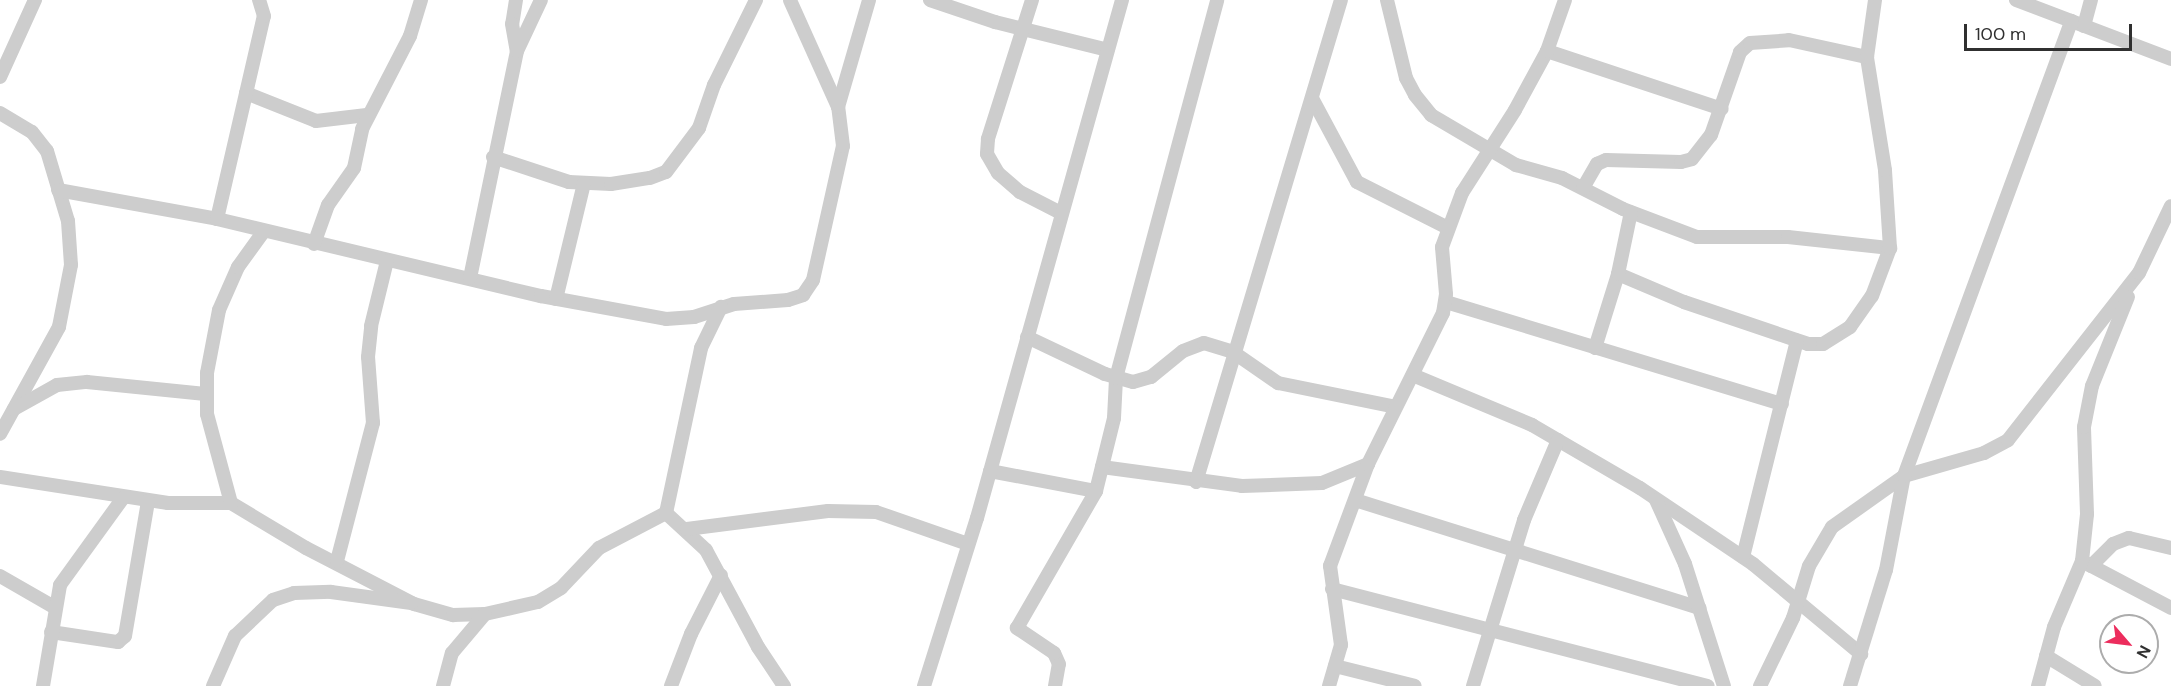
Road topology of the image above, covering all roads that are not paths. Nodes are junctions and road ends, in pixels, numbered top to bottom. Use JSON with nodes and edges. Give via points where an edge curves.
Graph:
{"nodes":[{"id":1,"x":35,"y":0,"type":"edge"},
{"id":2,"x":259,"y":0,"type":"edge"},
{"id":3,"x":421,"y":0,"type":"edge"},
{"id":4,"x":516,"y":0,"type":"edge"},
{"id":5,"x":542,"y":0,"type":"edge"},
{"id":6,"x":756,"y":0,"type":"edge"},
{"id":7,"x":789,"y":0,"type":"edge"},
{"id":8,"x":868,"y":0,"type":"edge"},
{"id":9,"x":930,"y":0,"type":"edge"},
{"id":10,"x":1032,"y":0,"type":"edge"},
{"id":11,"x":1122,"y":0,"type":"edge"},
{"id":12,"x":1217,"y":0,"type":"edge"},
{"id":13,"x":1341,"y":0,"type":"edge"},
{"id":14,"x":1387,"y":0,"type":"edge"},
{"id":15,"x":1565,"y":0,"type":"edge"},
{"id":16,"x":1875,"y":0,"type":"edge"},
{"id":17,"x":2016,"y":0,"type":"edge"},
{"id":18,"x":2091,"y":0,"type":"edge"},
{"id":19,"x":2070,"y":21,"type":"junction"},
{"id":20,"x":2084,"y":26,"type":"junction"},
{"id":21,"x":1023,"y":28,"type":"junction"},
{"id":22,"x":1108,"y":50,"type":"junction"},
{"id":23,"x":517,"y":51,"type":"junction"},
{"id":24,"x":1546,"y":51,"type":"junction"},
{"id":25,"x":1867,"y":57,"type":"junction"},
{"id":26,"x":2171,"y":59,"type":"edge"},
{"id":27,"x":0,"y":77,"type":"edge"},
{"id":28,"x":246,"y":93,"type":"junction"},
{"id":29,"x":1313,"y":100,"type":"junction"},
{"id":30,"x":838,"y":107,"type":"junction"},
{"id":31,"x":1722,"y":109,"type":"junction"},
{"id":32,"x":0,"y":113,"type":"edge"},
{"id":33,"x":367,"y":115,"type":"junction"},
{"id":34,"x":1493,"y":148,"type":"junction"},
{"id":35,"x":494,"y":157,"type":"junction"},
{"id":36,"x":584,"y":183,"type":"junction"},
{"id":37,"x":1583,"y":188,"type":"junction"},
{"id":38,"x":58,"y":190,"type":"junction"},
{"id":39,"x":2171,"y":206,"type":"edge"},
{"id":40,"x":1631,"y":212,"type":"junction"},
{"id":41,"x":1061,"y":213,"type":"junction"},
{"id":42,"x":217,"y":219,"type":"junction"},
{"id":43,"x":1448,"y":228,"type":"junction"},
{"id":44,"x":264,"y":231,"type":"junction"},
{"id":45,"x":314,"y":244,"type":"junction"},
{"id":46,"x":1890,"y":248,"type":"junction"},
{"id":47,"x":387,"y":261,"type":"junction"},
{"id":48,"x":2139,"y":273,"type":"junction"},
{"id":49,"x":1618,"y":274,"type":"junction"},
{"id":50,"x":471,"y":278,"type":"junction"},
{"id":51,"x":556,"y":299,"type":"junction"},
{"id":52,"x":1446,"y":302,"type":"junction"},
{"id":53,"x":721,"y":307,"type":"junction"},
{"id":54,"x":1027,"y":337,"type":"junction"},
{"id":55,"x":1797,"y":341,"type":"junction"},
{"id":56,"x":1595,"y":348,"type":"junction"},
{"id":57,"x":1233,"y":352,"type":"junction"},
{"id":58,"x":1415,"y":376,"type":"junction"},
{"id":59,"x":1116,"y":378,"type":"junction"},
{"id":60,"x":205,"y":394,"type":"junction"},
{"id":61,"x":1782,"y":404,"type":"junction"},
{"id":62,"x":1396,"y":407,"type":"junction"},
{"id":63,"x":10,"y":411,"type":"junction"},
{"id":64,"x":0,"y":434,"type":"edge"},
{"id":65,"x":1558,"y":440,"type":"junction"},
{"id":66,"x":1368,"y":464,"type":"junction"},
{"id":67,"x":1102,"y":467,"type":"junction"},
{"id":68,"x":990,"y":471,"type":"junction"},
{"id":69,"x":1904,"y":476,"type":"junction"},
{"id":70,"x":0,"y":477,"type":"edge"},
{"id":71,"x":1196,"y":482,"type":"junction"},
{"id":72,"x":1096,"y":490,"type":"junction"},
{"id":73,"x":123,"y":498,"type":"junction"},
{"id":74,"x":1655,"y":498,"type":"junction"},
{"id":75,"x":1355,"y":500,"type":"junction"},
{"id":76,"x":148,"y":501,"type":"junction"},
{"id":77,"x":231,"y":503,"type":"junction"},
{"id":78,"x":666,"y":513,"type":"junction"},
{"id":79,"x":687,"y":529,"type":"junction"},
{"id":80,"x":968,"y":543,"type":"junction"},
{"id":81,"x":2171,"y":548,"type":"edge"},
{"id":82,"x":1514,"y":552,"type":"junction"},
{"id":83,"x":1743,"y":557,"type":"junction"},
{"id":84,"x":337,"y":561,"type":"junction"},
{"id":85,"x":2087,"y":563,"type":"junction"},
{"id":86,"x":721,"y":575,"type":"junction"},
{"id":87,"x":0,"y":576,"type":"edge"},
{"id":88,"x":1332,"y":588,"type":"junction"},
{"id":89,"x":1799,"y":601,"type":"junction"},
{"id":90,"x":414,"y":604,"type":"junction"},
{"id":91,"x":54,"y":607,"type":"junction"},
{"id":92,"x":1699,"y":608,"type":"junction"},
{"id":93,"x":2171,"y":608,"type":"edge"},
{"id":94,"x":485,"y":614,"type":"junction"},
{"id":95,"x":1490,"y":629,"type":"junction"},
{"id":96,"x":51,"y":632,"type":"junction"},
{"id":97,"x":1861,"y":654,"type":"junction"},
{"id":98,"x":2046,"y":656,"type":"junction"},
{"id":99,"x":1335,"y":666,"type":"junction"},
{"id":100,"x":43,"y":686,"type":"edge"},
{"id":101,"x":213,"y":686,"type":"edge"},
{"id":102,"x":443,"y":686,"type":"edge"},
{"id":103,"x":671,"y":686,"type":"edge"},
{"id":104,"x":784,"y":686,"type":"edge"},
{"id":105,"x":924,"y":686,"type":"edge"},
{"id":106,"x":1055,"y":686,"type":"edge"},
{"id":107,"x":1329,"y":686,"type":"edge"},
{"id":108,"x":1415,"y":686,"type":"edge"},
{"id":109,"x":1473,"y":686,"type":"edge"},
{"id":110,"x":1708,"y":686,"type":"edge"},
{"id":111,"x":1724,"y":686,"type":"edge"},
{"id":112,"x":1760,"y":686,"type":"edge"},
{"id":113,"x":1850,"y":686,"type":"edge"},
{"id":114,"x":2038,"y":686,"type":"edge"},
{"id":115,"x":2096,"y":686,"type":"edge"}],
"edges":[{"from":1,"to":27,"type":"street"},
{"from":2,"to":28,"type":"street","via":[[264,16]]},
{"from":3,"to":33,"type":"street","via":[[410,36]]},
{"from":4,"to":23,"type":"street","via":[[512,24]]},
{"from":5,"to":23,"type":"street"},
{"from":6,"to":36,"type":"street","via":[[714,86],[699,128],[678,160],[666,172],[650,178]]},
{"from":7,"to":30,"type":"street"},
{"from":8,"to":30,"type":"street"},
{"from":9,"to":21,"type":"street"},
{"from":10,"to":21,"type":"street"},
{"from":11,"to":22,"type":"street"},
{"from":12,"to":59,"type":"street"},
{"from":13,"to":29,"type":"street"},
{"from":14,"to":34,"type":"street","via":[[1406,78],[1415,96],[1431,115]]},
{"from":15,"to":24,"type":"street"},
{"from":16,"to":25,"type":"street"},
{"from":17,"to":19,"type":"street"},
{"from":18,"to":20,"type":"street"},
{"from":19,"to":20,"type":"street"},
{"from":19,"to":69,"type":"street"},
{"from":20,"to":26,"type":"street"},
{"from":21,"to":22,"type":"street"},
{"from":21,"to":41,"type":"street","via":[[988,139],[987,154],[998,173],[1020,192]]},
{"from":22,"to":41,"type":"street"},
{"from":23,"to":35,"type":"street"},
{"from":24,"to":31,"type":"street"},
{"from":24,"to":34,"type":"street"},
{"from":25,"to":31,"type":"street","via":[[1789,40],[1750,43],[1740,52]]},
{"from":25,"to":46,"type":"street","via":[[1885,170]]},
{"from":28,"to":33,"type":"street","via":[[316,122]]},
{"from":28,"to":42,"type":"street"},
{"from":29,"to":43,"type":"street","via":[[1357,182]]},
{"from":29,"to":57,"type":"street"},
{"from":30,"to":53,"type":"street","via":[[843,146],[813,280],[803,295],[788,300]]},
{"from":31,"to":37,"type":"street","via":[[1711,135],[1692,159],[1606,160],[1597,164]]},
{"from":32,"to":38,"type":"street","via":[[41,140]]},
{"from":33,"to":45,"type":"street","via":[[354,168],[328,205]]},
{"from":34,"to":37,"type":"street","via":[[1516,165]]},
{"from":34,"to":43,"type":"street","via":[[1462,193]]},
{"from":35,"to":36,"type":"street","via":[[569,182]]},
{"from":35,"to":50,"type":"street"},
{"from":36,"to":51,"type":"street"},
{"from":37,"to":40,"type":"street"},
{"from":38,"to":42,"type":"street"},
{"from":38,"to":63,"type":"street","via":[[68,221],[71,265],[64,312],[39,367]]},
{"from":39,"to":48,"type":"street"},
{"from":40,"to":46,"type":"street","via":[[1697,237],[1788,237]]},
{"from":40,"to":49,"type":"street"},
{"from":41,"to":54,"type":"street"},
{"from":42,"to":44,"type":"street"},
{"from":43,"to":52,"type":"street","via":[[1441,262]]},
{"from":44,"to":45,"type":"street"},
{"from":44,"to":60,"type":"street","via":[[238,267],[219,310]]},
{"from":45,"to":47,"type":"street"},
{"from":46,"to":55,"type":"street","via":[[1872,296],[1850,327],[1823,344]]},
{"from":47,"to":50,"type":"street"},
{"from":47,"to":84,"type":"street","via":[[371,326],[368,357],[373,423]]},
{"from":48,"to":69,"type":"street","via":[[2008,440],[1984,453]]},
{"from":48,"to":85,"type":"street","via":[[2092,386],[2084,427]]},
{"from":49,"to":55,"type":"street","via":[[1684,303]]},
{"from":49,"to":56,"type":"street"},
{"from":50,"to":51,"type":"street"},
{"from":51,"to":53,"type":"street","via":[[666,319],[694,317]]},
{"from":52,"to":56,"type":"street"},
{"from":52,"to":58,"type":"street"},
{"from":53,"to":78,"type":"street","via":[[701,348]]},
{"from":54,"to":59,"type":"street"},
{"from":54,"to":68,"type":"street"},
{"from":55,"to":61,"type":"street"},
{"from":56,"to":61,"type":"street"},
{"from":57,"to":59,"type":"street","via":[[1195,343],[1151,377],[1133,382]]},
{"from":57,"to":62,"type":"street","via":[[1278,383]]},
{"from":57,"to":71,"type":"street"},
{"from":58,"to":62,"type":"street"},
{"from":58,"to":65,"type":"street","via":[[1490,405]]},
{"from":59,"to":67,"type":"street","via":[[1114,418]]},
{"from":60,"to":63,"type":"street","via":[[87,382],[49,388]]},
{"from":60,"to":77,"type":"street"},
{"from":61,"to":83,"type":"street"},
{"from":62,"to":66,"type":"street"},
{"from":63,"to":64,"type":"street"},
{"from":65,"to":74,"type":"street"},
{"from":65,"to":82,"type":"street"},
{"from":66,"to":71,"type":"street","via":[[1322,483],[1242,486]]},
{"from":66,"to":75,"type":"street"},
{"from":67,"to":71,"type":"street","via":[[1159,472]]},
{"from":67,"to":72,"type":"street"},
{"from":68,"to":72,"type":"street"},
{"from":68,"to":80,"type":"street"},
{"from":69,"to":89,"type":"street","via":[[1832,527],[1809,566]]},
{"from":69,"to":97,"type":"street","via":[[1886,570]]},
{"from":70,"to":73,"type":"street"},
{"from":72,"to":106,"type":"street","via":[[1017,628],[1054,653],[1059,664]]},
{"from":73,"to":76,"type":"street"},
{"from":73,"to":91,"type":"street","via":[[76,558],[60,585]]},
{"from":74,"to":83,"type":"street"},
{"from":74,"to":92,"type":"street","via":[[1685,564]]},
{"from":75,"to":82,"type":"street"},
{"from":75,"to":88,"type":"street","via":[[1330,566]]},
{"from":76,"to":77,"type":"street"},
{"from":76,"to":96,"type":"street","via":[[125,636],[118,642]]},
{"from":77,"to":84,"type":"street","via":[[306,548]]},
{"from":78,"to":79,"type":"street"},
{"from":78,"to":94,"type":"street","via":[[599,548],[561,588],[538,602]]},
{"from":79,"to":80,"type":"street","via":[[828,511],[876,512]]},
{"from":79,"to":86,"type":"street"},
{"from":80,"to":105,"type":"street"},
{"from":81,"to":85,"type":"street","via":[[2129,538],[2113,544]]},
{"from":82,"to":92,"type":"street"},
{"from":82,"to":95,"type":"street"},
{"from":83,"to":89,"type":"street"},
{"from":84,"to":90,"type":"street"},
{"from":85,"to":93,"type":"street"},
{"from":85,"to":98,"type":"street"},
{"from":86,"to":103,"type":"street","via":[[691,634]]},
{"from":86,"to":104,"type":"street","via":[[758,647]]},
{"from":87,"to":91,"type":"street"},
{"from":88,"to":95,"type":"street"},
{"from":88,"to":99,"type":"street","via":[[1341,629]]},
{"from":89,"to":97,"type":"street"},
{"from":89,"to":112,"type":"street"},
{"from":90,"to":94,"type":"street","via":[[453,615]]},
{"from":90,"to":101,"type":"street","via":[[331,592],[294,593],[273,600],[235,636]]},
{"from":91,"to":96,"type":"street"},
{"from":92,"to":111,"type":"street"},
{"from":94,"to":102,"type":"street","via":[[452,653]]},
{"from":95,"to":109,"type":"street"},
{"from":95,"to":110,"type":"street"},
{"from":96,"to":100,"type":"street"},
{"from":97,"to":113,"type":"street"},
{"from":98,"to":114,"type":"street"},
{"from":98,"to":115,"type":"street"},
{"from":99,"to":107,"type":"street"},
{"from":99,"to":108,"type":"street"}]}
